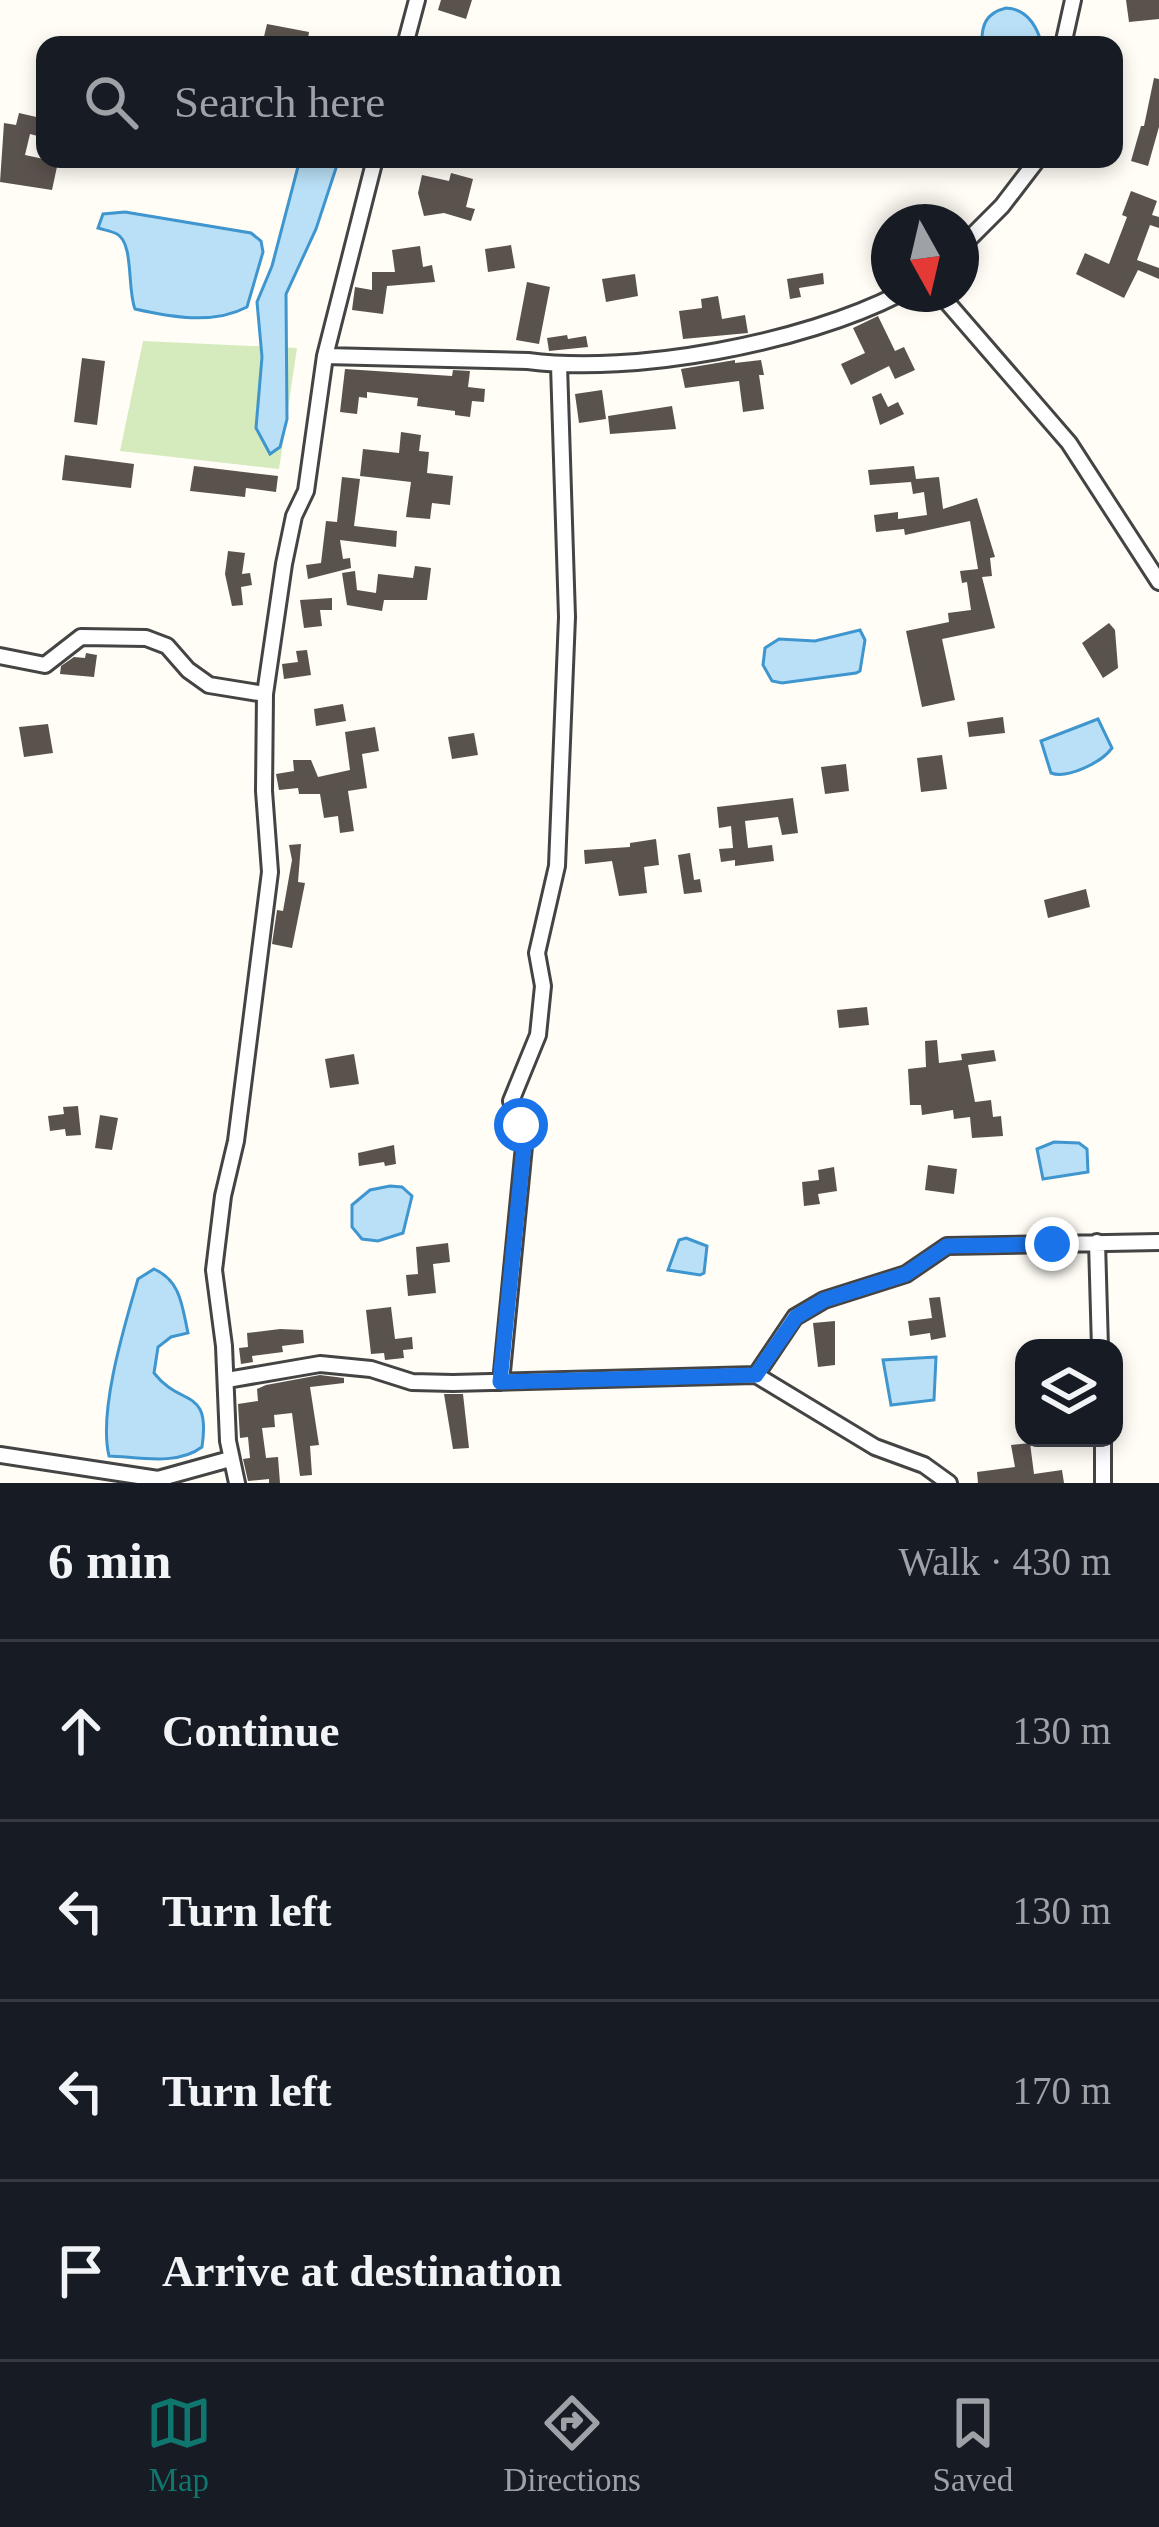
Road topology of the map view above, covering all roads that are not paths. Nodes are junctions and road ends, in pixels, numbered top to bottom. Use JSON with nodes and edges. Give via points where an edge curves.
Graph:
{"nodes":[{"id":1,"x":417,"y":0,"type":"edge"},
{"id":2,"x":1073,"y":0,"type":"edge"},
{"id":3,"x":407,"y":36,"type":"edge"},
{"id":4,"x":1066,"y":36,"type":"edge"},
{"id":5,"x":373,"y":168,"type":"edge"},
{"id":6,"x":1031,"y":168,"type":"edge"},
{"id":7,"x":979,"y":229,"type":"edge"},
{"id":8,"x":871,"y":308,"type":"edge"},
{"id":9,"x":956,"y":312,"type":"edge"},
{"id":10,"x":325,"y":356,"type":"junction"},
{"id":11,"x":559,"y":365,"type":"junction"},
{"id":12,"x":1159,"y":582,"type":"edge"},
{"id":13,"x":0,"y":656,"type":"edge"},
{"id":14,"x":265,"y":694,"type":"junction"},
{"id":15,"x":1096,"y":1242,"type":"junction"},
{"id":16,"x":1159,"y":1242,"type":"edge"},
{"id":17,"x":1100,"y":1339,"type":"edge"},
{"id":18,"x":756,"y":1375,"type":"junction"},
{"id":19,"x":227,"y":1380,"type":"junction"},
{"id":20,"x":500,"y":1382,"type":"junction"},
{"id":21,"x":1103,"y":1447,"type":"edge"},
{"id":22,"x":0,"y":1455,"type":"edge"},
{"id":23,"x":230,"y":1459,"type":"junction"},
{"id":24,"x":237,"y":1483,"type":"edge"},
{"id":25,"x":949,"y":1483,"type":"edge"},
{"id":26,"x":1103,"y":1483,"type":"edge"}],
"edges":[{"from":1,"to":3,"type":"street"},
{"from":2,"to":4,"type":"street"},
{"from":5,"to":10,"type":"street"},
{"from":6,"to":7,"type":"street"},
{"from":8,"to":11,"type":"street","via":[[724,349]]},
{"from":9,"to":12,"type":"street","via":[[1069,443]]},
{"from":10,"to":11,"type":"street"},
{"from":10,"to":14,"type":"street"},
{"from":11,"to":20,"type":"street","via":[[567,617],[557,866],[537,953],[538,1035],[511,1101],[524,1146]]},
{"from":13,"to":14,"type":"street","via":[[45,665],[81,637],[146,638],[167,646],[209,685]]},
{"from":14,"to":19,"type":"street","via":[[270,872],[214,1270]]},
{"from":15,"to":16,"type":"street"},
{"from":15,"to":17,"type":"street"},
{"from":15,"to":18,"type":"street","via":[[947,1246],[906,1274],[796,1317]]},
{"from":18,"to":20,"type":"street"},
{"from":18,"to":25,"type":"street"},
{"from":19,"to":20,"type":"street","via":[[320,1364],[412,1382]]},
{"from":19,"to":23,"type":"street"},
{"from":21,"to":26,"type":"street"},
{"from":22,"to":23,"type":"street","via":[[158,1479]]},
{"from":23,"to":24,"type":"street"}]}
